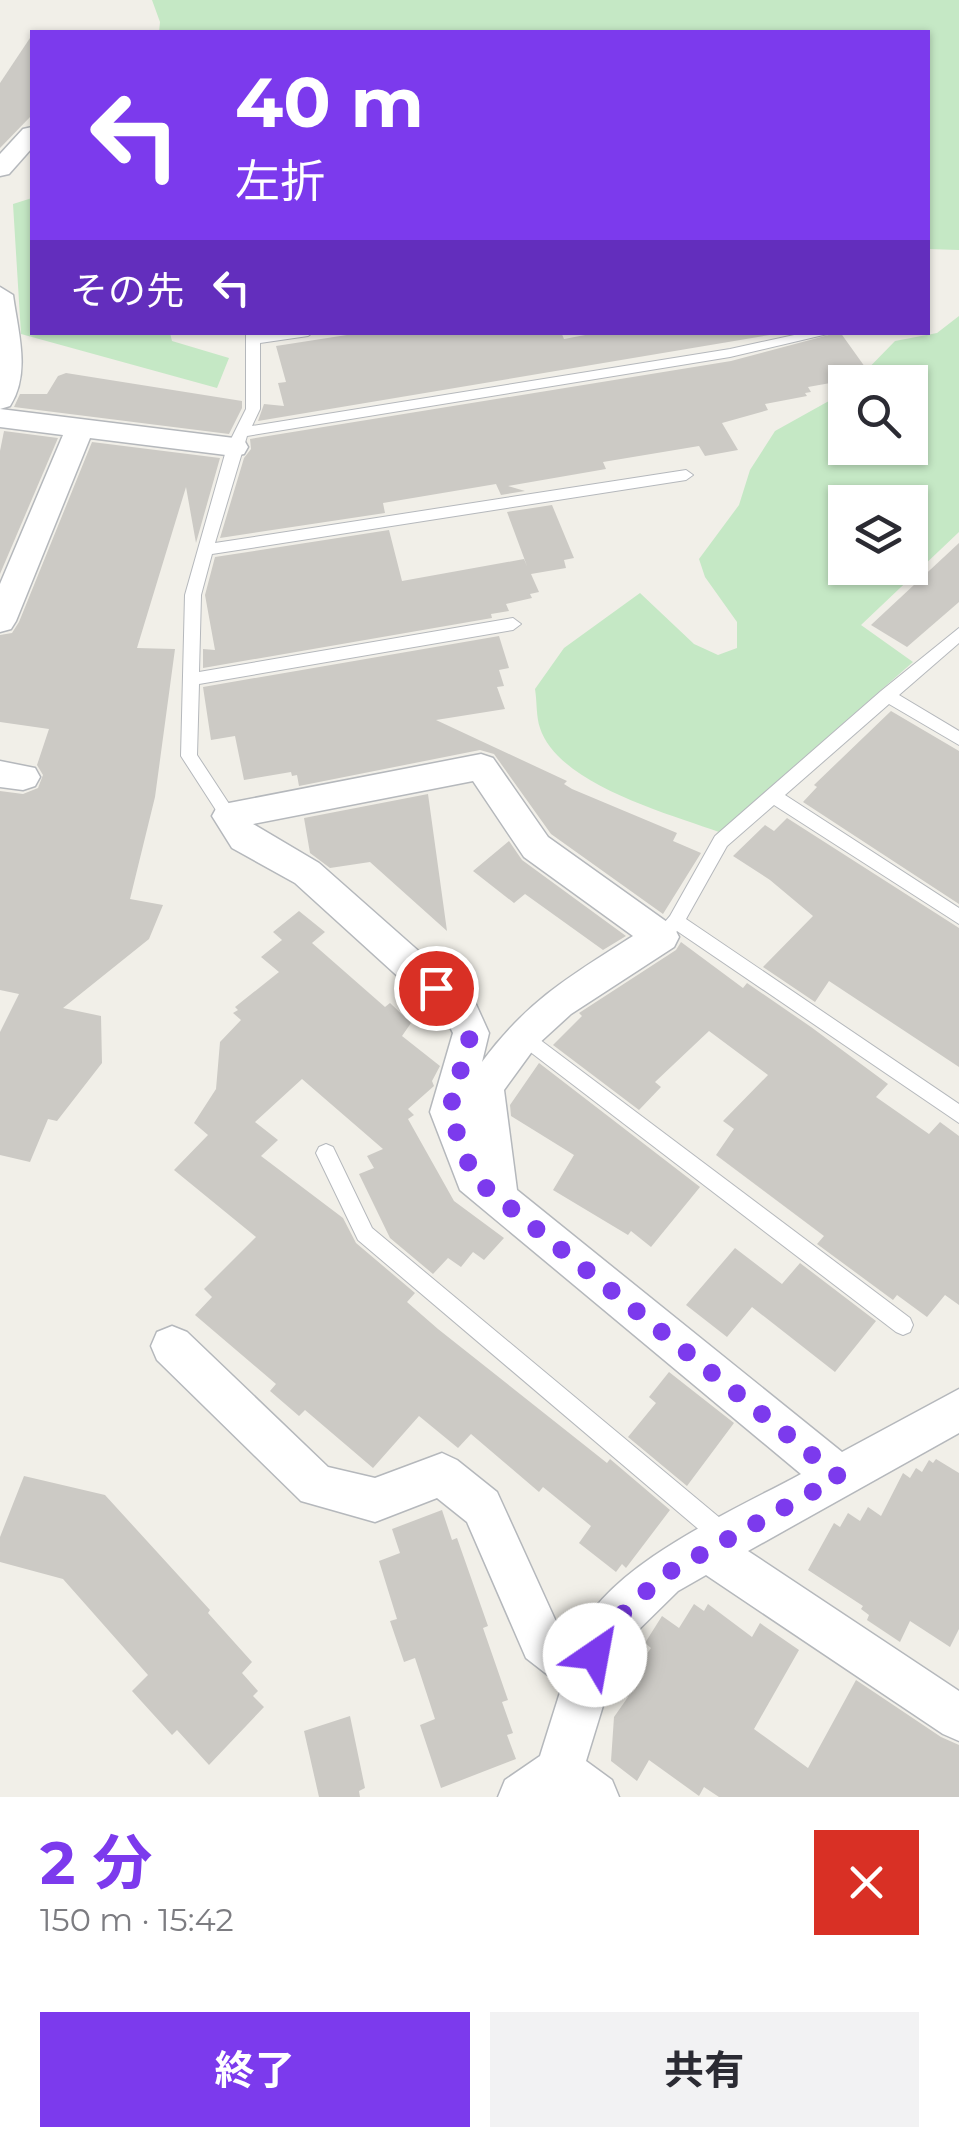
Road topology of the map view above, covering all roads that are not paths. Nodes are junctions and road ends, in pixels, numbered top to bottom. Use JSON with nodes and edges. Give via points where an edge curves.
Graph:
{"nodes":[{"id":1,"x":30,"y":136,"type":"edge"},
{"id":2,"x":0,"y":169,"type":"edge"},
{"id":3,"x":0,"y":295,"type":"edge"},
{"id":4,"x":816,"y":335,"type":"edge"},
{"id":5,"x":253,"y":336,"type":"edge"},
{"id":6,"x":0,"y":400,"type":"edge"},
{"id":7,"x":0,"y":418,"type":"edge"},
{"id":8,"x":80,"y":428,"type":"junction"},
{"id":9,"x":238,"y":439,"type":"junction"},
{"id":10,"x":686,"y":475,"type":"dead end"},
{"id":11,"x":205,"y":550,"type":"junction"},
{"id":12,"x":0,"y":621,"type":"edge"},
{"id":13,"x":514,"y":624,"type":"dead end"},
{"id":14,"x":959,"y":634,"type":"edge"},
{"id":15,"x":191,"y":679,"type":"junction"},
{"id":16,"x":887,"y":695,"type":"junction"},
{"id":17,"x":959,"y":739,"type":"edge"},
{"id":18,"x":771,"y":795,"type":"junction"},
{"id":19,"x":229,"y":816,"type":"junction"},
{"id":20,"x":959,"y":918,"type":"edge"},
{"id":21,"x":669,"y":929,"type":"junction"},
{"id":22,"x":523,"y":1034,"type":"junction"},
{"id":23,"x":959,"y":1115,"type":"edge"},
{"id":24,"x":326,"y":1152,"type":"dead end"},
{"id":25,"x":499,"y":1198,"type":"junction"},
{"id":26,"x":903,"y":1324,"type":"dead end"},
{"id":27,"x":172,"y":1346,"type":"dead end"},
{"id":28,"x":952,"y":1422,"type":"edge"},
{"id":29,"x":839,"y":1477,"type":"junction"},
{"id":30,"x":717,"y":1544,"type":"junction"},
{"id":31,"x":588,"y":1677,"type":"junction"},
{"id":32,"x":959,"y":1718,"type":"edge"},
{"id":33,"x":559,"y":1788,"type":"edge"}],
"edges":[{"from":1,"to":2,"type":"street"},
{"from":3,"to":6,"type":"street","via":[[8,374]]},
{"from":4,"to":9,"type":"lane"},
{"from":5,"to":9,"type":"lane","via":[[253,409]]},
{"from":7,"to":8,"type":"street"},
{"from":8,"to":9,"type":"street"},
{"from":8,"to":12,"type":"street"},
{"from":9,"to":11,"type":"lane"},
{"from":10,"to":11,"type":"lane"},
{"from":11,"to":15,"type":"lane","via":[[193,595]]},
{"from":13,"to":15,"type":"lane"},
{"from":14,"to":16,"type":"lane"},
{"from":15,"to":19,"type":"lane","via":[[189,756]]},
{"from":16,"to":17,"type":"lane"},
{"from":16,"to":18,"type":"lane"},
{"from":18,"to":20,"type":"lane"},
{"from":18,"to":21,"type":"lane","via":[[720,841]]},
{"from":19,"to":21,"type":"street","via":[[481,767],[536,847]]},
{"from":19,"to":25,"type":"street","via":[[244,838],[307,873],[461,1010],[471,1033],[449,1112],[474,1178]]},
{"from":21,"to":22,"type":"street"},
{"from":21,"to":23,"type":"lane"},
{"from":22,"to":25,"type":"street","via":[[484,1088]]},
{"from":22,"to":26,"type":"lane"},
{"from":24,"to":30,"type":"lane","via":[[364,1234]]},
{"from":25,"to":29,"type":"street"},
{"from":27,"to":31,"type":"street","via":[[316,1486],[375,1500],[442,1475],[482,1507],[542,1642]]},
{"from":28,"to":29,"type":"street"},
{"from":29,"to":30,"type":"street"},
{"from":30,"to":31,"type":"street","via":[[662,1576],[602,1634]]},
{"from":30,"to":32,"type":"street"},
{"from":31,"to":33,"type":"street"}]}
